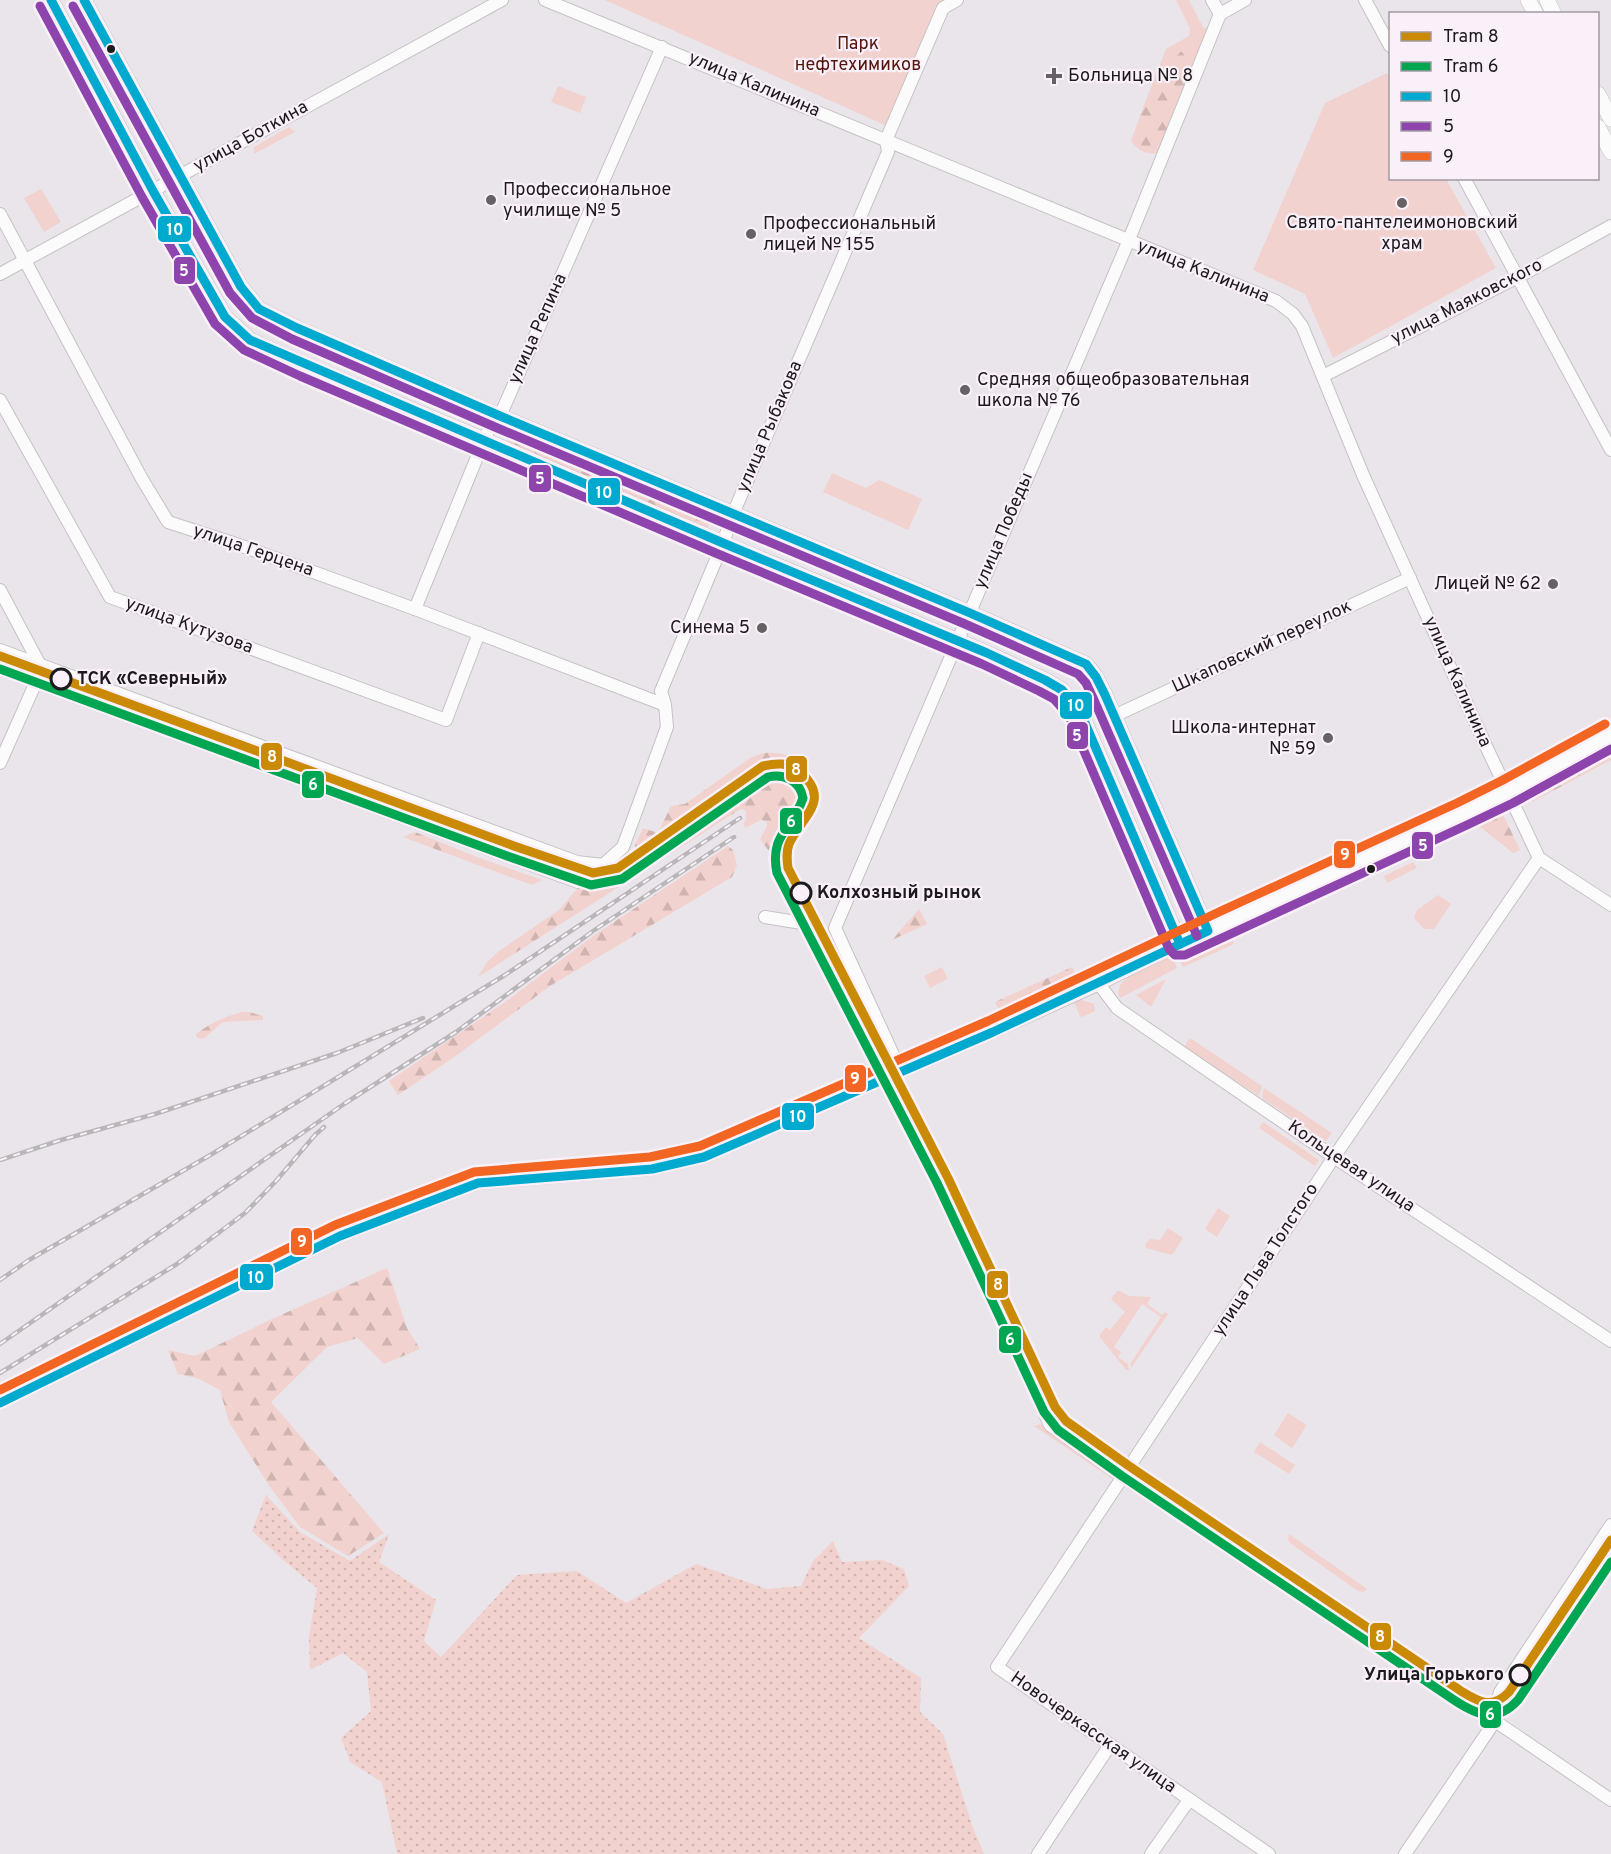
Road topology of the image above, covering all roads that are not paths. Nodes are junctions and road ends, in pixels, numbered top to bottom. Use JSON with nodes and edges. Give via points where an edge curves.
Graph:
{"nodes":[{"id":1,"x":51,"y":0,"type":"edge"},
{"id":2,"x":84,"y":0,"type":"edge"},
{"id":3,"x":502,"y":0,"type":"edge"},
{"id":4,"x":545,"y":0,"type":"edge"},
{"id":5,"x":957,"y":0,"type":"edge"},
{"id":6,"x":1212,"y":0,"type":"edge"},
{"id":7,"x":1245,"y":0,"type":"edge"},
{"id":8,"x":1365,"y":0,"type":"edge"},
{"id":9,"x":1220,"y":14,"type":"junction"},
{"id":10,"x":1389,"y":44,"type":"edge"},
{"id":11,"x":662,"y":47,"type":"junction"},
{"id":12,"x":1599,"y":96,"type":"edge"},
{"id":13,"x":1611,"y":118,"type":"edge"},
{"id":14,"x":1599,"y":129,"type":"edge"},
{"id":15,"x":886,"y":140,"type":"junction"},
{"id":16,"x":1611,"y":152,"type":"edge"},
{"id":17,"x":181,"y":176,"type":"junction"},
{"id":18,"x":1465,"y":180,"type":"edge"},
{"id":19,"x":153,"y":191,"type":"junction"},
{"id":20,"x":0,"y":214,"type":"edge"},
{"id":21,"x":1611,"y":226,"type":"edge"},
{"id":22,"x":1128,"y":242,"type":"junction"},
{"id":23,"x":26,"y":261,"type":"junction"},
{"id":24,"x":0,"y":274,"type":"edge"},
{"id":25,"x":1518,"y":277,"type":"junction"},
{"id":26,"x":1323,"y":376,"type":"junction"},
{"id":27,"x":0,"y":400,"type":"edge"},
{"id":28,"x":500,"y":416,"type":"junction"},
{"id":29,"x":484,"y":440,"type":"junction"},
{"id":30,"x":1611,"y":450,"type":"edge"},
{"id":31,"x":733,"y":514,"type":"junction"},
{"id":32,"x":723,"y":543,"type":"junction"},
{"id":33,"x":1410,"y":578,"type":"junction"},
{"id":34,"x":0,"y":590,"type":"edge"},
{"id":35,"x":415,"y":609,"type":"junction"},
{"id":36,"x":969,"y":613,"type":"junction"},
{"id":37,"x":479,"y":633,"type":"junction"},
{"id":38,"x":958,"y":641,"type":"junction"},
{"id":39,"x":0,"y":650,"type":"edge"},
{"id":40,"x":40,"y":665,"type":"junction"},
{"id":41,"x":0,"y":669,"type":"edge"},
{"id":42,"x":36,"y":682,"type":"junction"},
{"id":43,"x":1105,"y":695,"type":"junction"},
{"id":44,"x":665,"y":705,"type":"junction"},
{"id":45,"x":1079,"y":709,"type":"junction"},
{"id":46,"x":1114,"y":716,"type":"junction"},
{"id":47,"x":1611,"y":735,"type":"edge"},
{"id":48,"x":0,"y":763,"type":"edge"},
{"id":49,"x":1507,"y":792,"type":"junction"},
{"id":50,"x":1539,"y":858,"type":"junction"},
{"id":51,"x":603,"y":865,"type":"junction"},
{"id":52,"x":1611,"y":905,"type":"edge"},
{"id":53,"x":765,"y":917,"type":"dead end"},
{"id":54,"x":1208,"y":931,"type":"junction"},
{"id":55,"x":1180,"y":944,"type":"junction"},
{"id":56,"x":1099,"y":984,"type":"junction"},
{"id":57,"x":901,"y":1071,"type":"junction"},
{"id":58,"x":885,"y":1078,"type":"junction"},
{"id":59,"x":1335,"y":1156,"type":"junction"},
{"id":60,"x":1611,"y":1341,"type":"edge"},
{"id":61,"x":0,"y":1402,"type":"edge"},
{"id":62,"x":1123,"y":1477,"type":"junction"},
{"id":63,"x":1611,"y":1526,"type":"edge"},
{"id":64,"x":997,"y":1666,"type":"joint"},
{"id":65,"x":1495,"y":1721,"type":"junction"},
{"id":66,"x":1110,"y":1745,"type":"junction"},
{"id":67,"x":1189,"y":1800,"type":"junction"},
{"id":68,"x":1611,"y":1800,"type":"edge"},
{"id":69,"x":1038,"y":1854,"type":"edge"},
{"id":70,"x":1151,"y":1854,"type":"edge"},
{"id":71,"x":1269,"y":1854,"type":"edge"},
{"id":72,"x":1405,"y":1854,"type":"edge"}],
"edges":[{"from":1,"to":19,"type":"main road"},
{"from":2,"to":17,"type":"main road"},
{"from":3,"to":17,"type":"street","name":"улица Боткина"},
{"from":4,"to":11,"type":"street","name":"улица Калинина"},
{"from":5,"to":15,"type":"street","name":"улица Рыбакова","via":[[943,8]]},
{"from":6,"to":9,"type":"street"},
{"from":7,"to":9,"type":"street"},
{"from":8,"to":10,"type":"street"},
{"from":9,"to":22,"type":"street","name":"улица Победы"},
{"from":11,"to":15,"type":"street","name":"улица Калинина"},
{"from":11,"to":28,"type":"street","name":"улица Репина"},
{"from":12,"to":13,"type":"main road"},
{"from":14,"to":16,"type":"main road"},
{"from":15,"to":22,"type":"street","name":"улица Калинина"},
{"from":15,"to":31,"type":"street","name":"улица Рыбакова","via":[[888,152]]},
{"from":17,"to":19,"type":"street","name":"улица Боткина"},
{"from":17,"to":28,"type":"main road","via":[[242,287],[259,309]]},
{"from":18,"to":25,"type":"street"},
{"from":19,"to":23,"type":"street","name":"улица Боткина"},
{"from":19,"to":29,"type":"main road","via":[[225,317],[250,340]]},
{"from":20,"to":23,"type":"street","name":"улица Герцена"},
{"from":21,"to":25,"type":"street","name":"улица Маяковского"},
{"from":22,"to":26,"type":"street","name":"улица Калинина","via":[[1276,301],[1302,326]]},
{"from":22,"to":36,"type":"street","name":"улица Победы"},
{"from":23,"to":24,"type":"street","name":"улица Боткина"},
{"from":23,"to":35,"type":"street","name":"улица Герцена","via":[[168,522]]},
{"from":25,"to":26,"type":"street","name":"улица Маяковского"},
{"from":25,"to":30,"type":"street"},
{"from":26,"to":33,"type":"street","name":"улица Калинина"},
{"from":27,"to":37,"type":"street","name":"улица Кутузова","via":[[110,597],[446,720]]},
{"from":28,"to":29,"type":"street","name":"улица Репина"},
{"from":28,"to":31,"type":"main road"},
{"from":29,"to":32,"type":"main road"},
{"from":29,"to":35,"type":"street","name":"улица Репина"},
{"from":31,"to":32,"type":"street","name":"улица Рыбакова"},
{"from":31,"to":36,"type":"main road"},
{"from":32,"to":38,"type":"main road"},
{"from":32,"to":44,"type":"street","name":"улица Рыбакова","via":[[661,691]]},
{"from":33,"to":46,"type":"street","name":"Шкаповский переулок"},
{"from":33,"to":49,"type":"street","name":"улица Калинина"},
{"from":34,"to":40,"type":"street"},
{"from":35,"to":37,"type":"street","name":"улица Герцена"},
{"from":36,"to":38,"type":"street","name":"улица Победы"},
{"from":36,"to":43,"type":"main road","via":[[1086,664]]},
{"from":37,"to":44,"type":"street","name":"улица Герцена"},
{"from":38,"to":45,"type":"main road","via":[[1045,680],[1062,690]]},
{"from":38,"to":57,"type":"street","name":"улица Победы","via":[[835,928]]},
{"from":39,"to":40,"type":"street"},
{"from":40,"to":42,"type":"street"},
{"from":40,"to":51,"type":"street","via":[[577,862]]},
{"from":41,"to":42,"type":"street"},
{"from":42,"to":48,"type":"street"},
{"from":42,"to":51,"type":"street","name":"улица Рыбакова","via":[[578,882]]},
{"from":43,"to":45,"type":"main road"},
{"from":43,"to":46,"type":"main road"},
{"from":44,"to":51,"type":"street","name":"улица Рыбакова","via":[[667,727],[623,847]]},
{"from":45,"to":55,"type":"main road"},
{"from":46,"to":54,"type":"main road"},
{"from":47,"to":49,"type":"main road"},
{"from":49,"to":50,"type":"street","name":"улица Калинина"},
{"from":49,"to":54,"type":"main road"},
{"from":50,"to":52,"type":"street"},
{"from":50,"to":59,"type":"street","name":"улица Льва Толстого"},
{"from":53,"to":58,"type":"street","via":[[808,924]]},
{"from":54,"to":55,"type":"main road"},
{"from":55,"to":56,"type":"street"},
{"from":56,"to":57,"type":"street"},
{"from":56,"to":59,"type":"street","name":"Кольцевая улица","via":[[1116,1008]]},
{"from":57,"to":58,"type":"street"},
{"from":58,"to":61,"type":"street","via":[[704,1157],[652,1169],[478,1183],[340,1236]]},
{"from":58,"to":62,"type":"street","via":[[952,1207],[1050,1425]]},
{"from":59,"to":60,"type":"street","name":"Кольцевая улица"},
{"from":59,"to":62,"type":"street","name":"улица Льва Толстого"},
{"from":62,"to":64,"type":"street","name":"улица Льва Толстого"},
{"from":62,"to":65,"type":"street"},
{"from":63,"to":65,"type":"street","via":[[1500,1692]]},
{"from":64,"to":66,"type":"street","name":"Новочеркасская улица"},
{"from":65,"to":68,"type":"street"},
{"from":65,"to":72,"type":"street"},
{"from":66,"to":67,"type":"street","name":"Новочеркасская улица"},
{"from":66,"to":69,"type":"street"},
{"from":67,"to":70,"type":"street","name":"Новочеркасская улица"},
{"from":67,"to":71,"type":"street","name":"Новочеркасская улица"}]}
